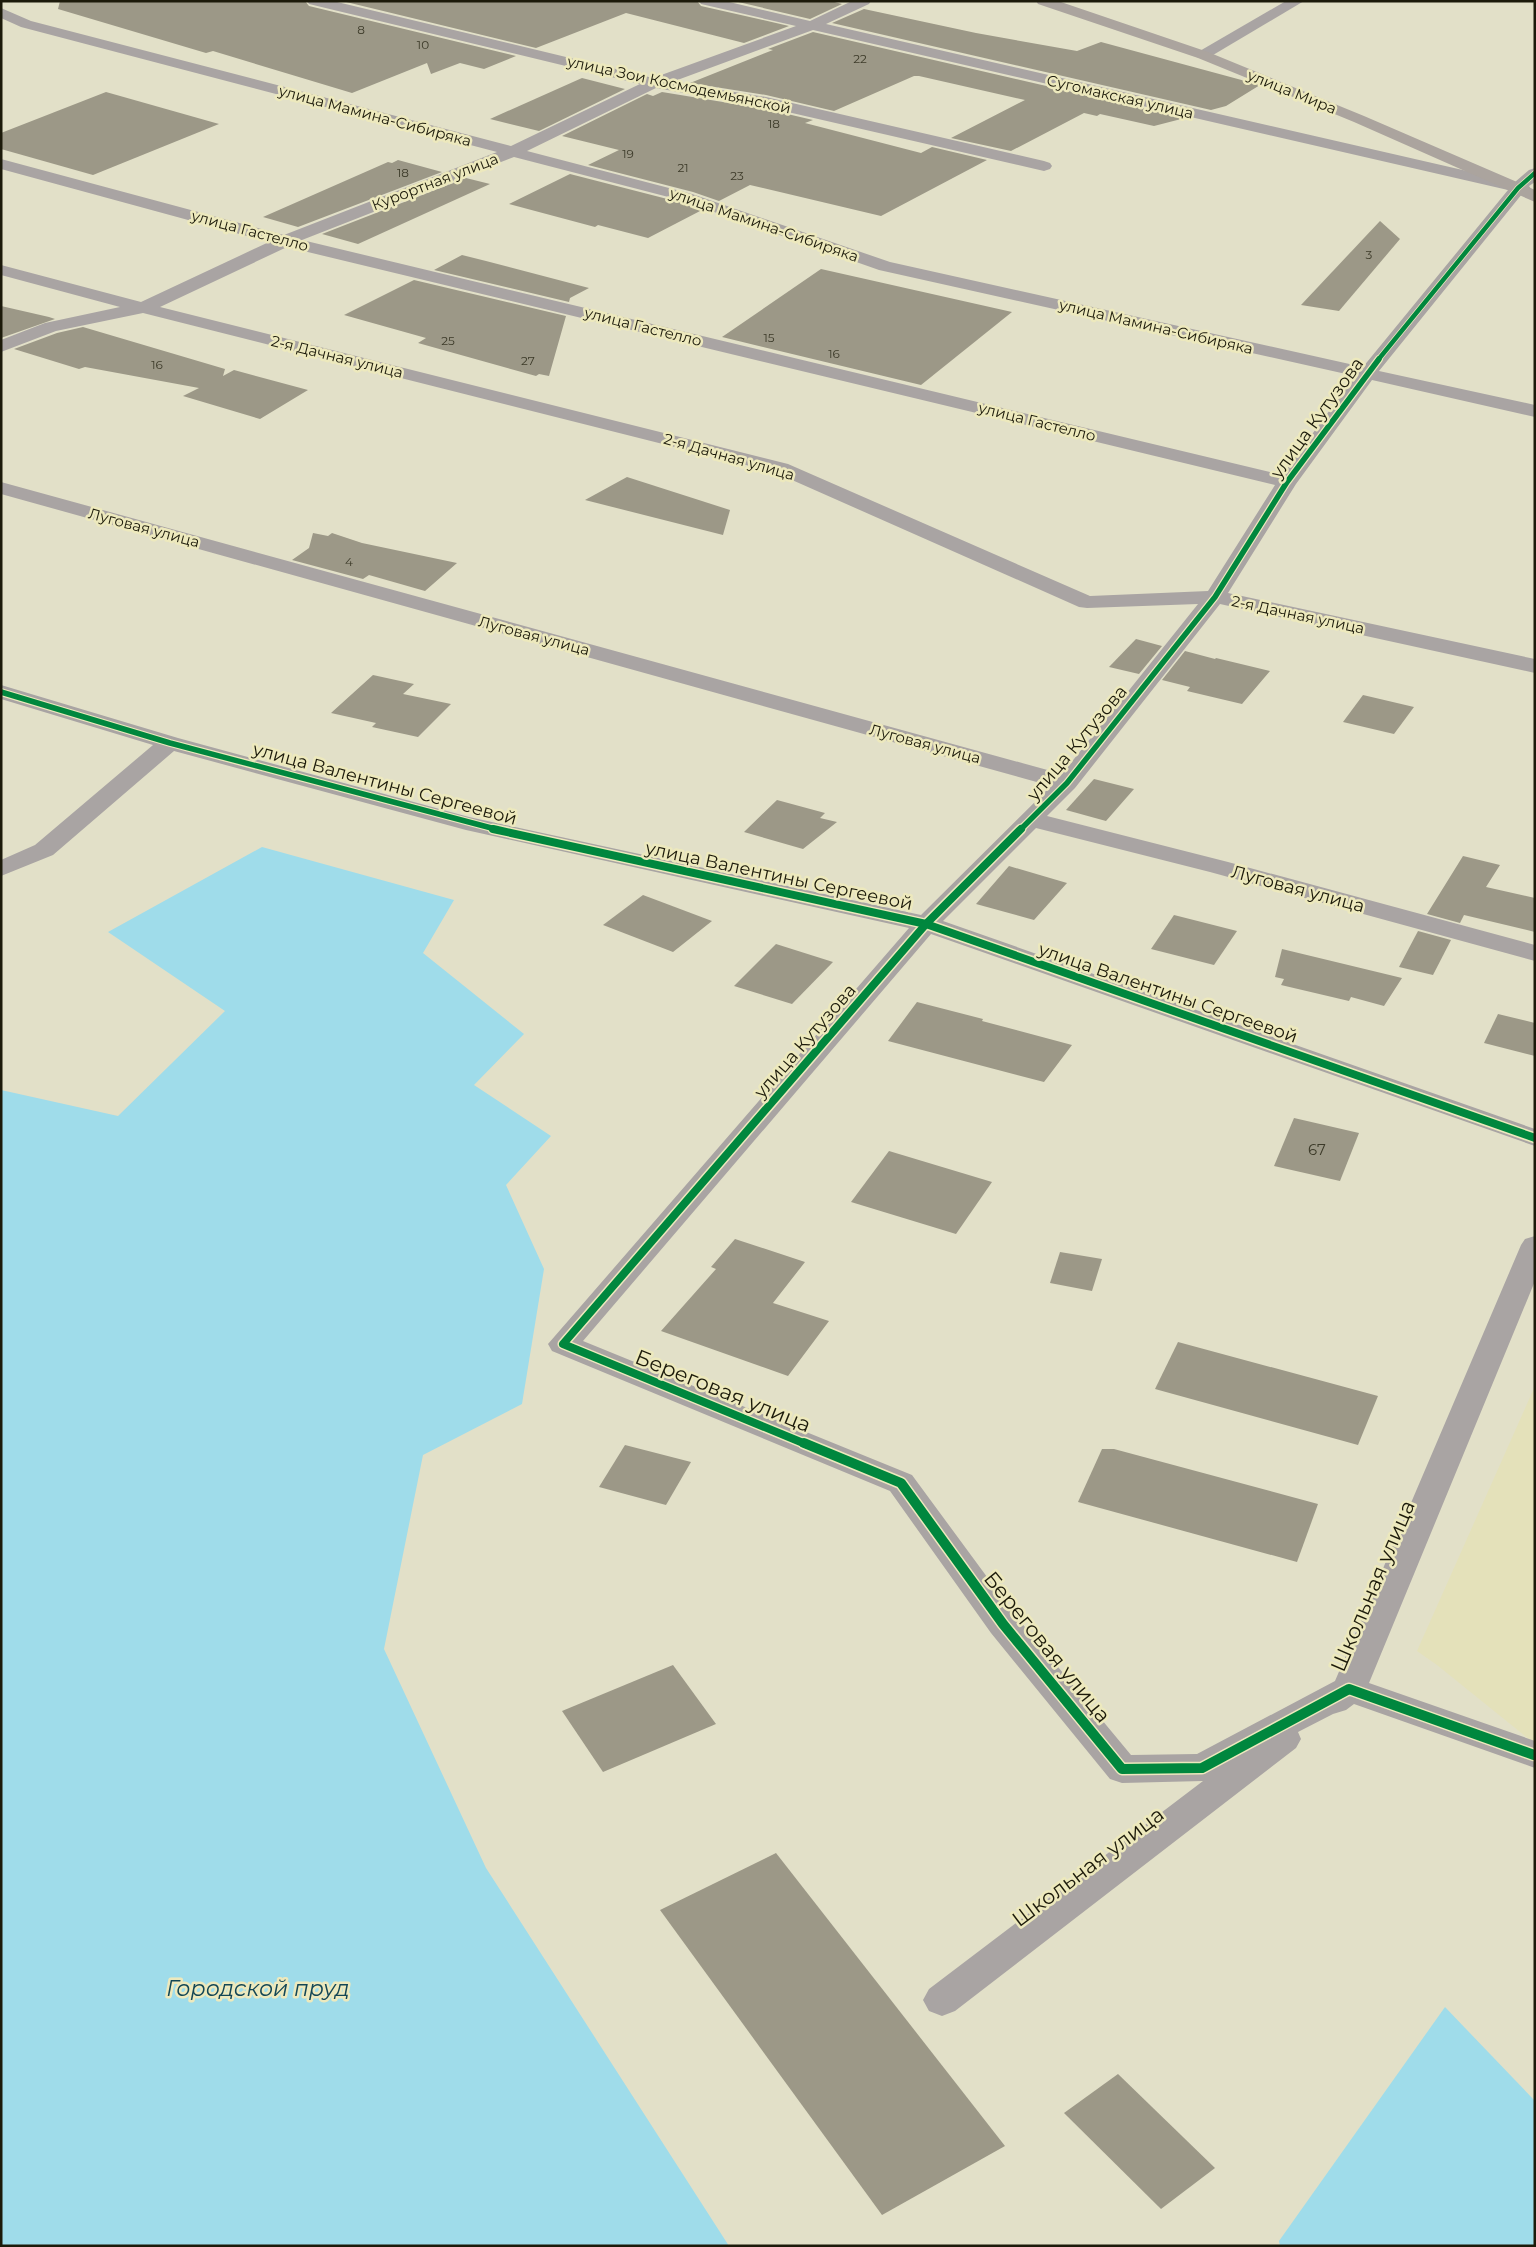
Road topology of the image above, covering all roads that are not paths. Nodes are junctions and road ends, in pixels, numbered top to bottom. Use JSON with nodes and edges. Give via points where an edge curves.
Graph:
{"nodes":[{"id":1,"x":314,"y":1,"type":"edge"},
{"id":2,"x":706,"y":1,"type":"edge"},
{"id":3,"x":864,"y":1,"type":"edge"},
{"id":4,"x":1043,"y":1,"type":"edge"},
{"id":5,"x":1297,"y":1,"type":"edge"},
{"id":6,"x":1,"y":12,"type":"edge"},
{"id":7,"x":810,"y":26,"type":"junction"},
{"id":8,"x":1203,"y":55,"type":"junction"},
{"id":9,"x":654,"y":83,"type":"junction"},
{"id":10,"x":512,"y":152,"type":"junction"},
{"id":11,"x":1,"y":164,"type":"edge"},
{"id":12,"x":1044,"y":166,"type":"dead end"},
{"id":13,"x":1531,"y":187,"type":"edge"},
{"id":14,"x":285,"y":241,"type":"junction"},
{"id":15,"x":1,"y":270,"type":"edge"},
{"id":16,"x":143,"y":308,"type":"junction"},
{"id":17,"x":1,"y":347,"type":"edge"},
{"id":18,"x":1366,"y":375,"type":"junction"},
{"id":19,"x":1535,"y":411,"type":"edge"},
{"id":20,"x":1287,"y":482,"type":"junction"},
{"id":21,"x":1,"y":488,"type":"edge"},
{"id":22,"x":1215,"y":598,"type":"junction"},
{"id":23,"x":1535,"y":666,"type":"edge"},
{"id":24,"x":1,"y":692,"type":"edge"},
{"id":25,"x":170,"y":743,"type":"junction"},
{"id":26,"x":1068,"y":783,"type":"junction"},
{"id":27,"x":1031,"y":819,"type":"junction"},
{"id":28,"x":1,"y":869,"type":"edge"},
{"id":29,"x":926,"y":924,"type":"junction"},
{"id":30,"x":1535,"y":953,"type":"edge"},
{"id":31,"x":1535,"y":1138,"type":"edge"},
{"id":32,"x":1535,"y":1244,"type":"edge"},
{"id":33,"x":563,"y":1344,"type":"joint"},
{"id":34,"x":1349,"y":1689,"type":"junction"},
{"id":35,"x":1534,"y":1755,"type":"edge"},
{"id":36,"x":942,"y":2000,"type":"dead end"}],
"edges":[{"from":1,"to":9,"type":"street","name":"улица Зои Космодемьянской"},
{"from":2,"to":7,"type":"street","name":"Сугомакская улица"},
{"from":3,"to":7,"type":"street","name":"Курортная улица"},
{"from":4,"to":8,"type":"main road","name":"улица Мира"},
{"from":5,"to":8,"type":"street"},
{"from":6,"to":10,"type":"street","name":"улица Мамина-Сибиряка","via":[[26,24]]},
{"from":7,"to":9,"type":"street","name":"Курортная улица"},
{"from":7,"to":13,"type":"street","name":"Сугомакская улица"},
{"from":8,"to":13,"type":"main road","name":"улица Мира"},
{"from":9,"to":10,"type":"street","name":"Курортная улица"},
{"from":9,"to":12,"type":"street","name":"улица Зои Космодемьянской","via":[[766,102]]},
{"from":10,"to":14,"type":"street","name":"Курортная улица"},
{"from":10,"to":18,"type":"street","name":"улица Мамина-Сибиряка","via":[[686,197],[885,266]]},
{"from":11,"to":14,"type":"street","name":"улица Гастелло"},
{"from":13,"to":18,"type":"street","name":"улица Кутузова"},
{"from":14,"to":16,"type":"street","name":"Курортная улица"},
{"from":14,"to":20,"type":"street","name":"улица Гастелло"},
{"from":15,"to":16,"type":"street","name":"2-я Дачная улица"},
{"from":16,"to":17,"type":"street","name":"Курортная улица","via":[[51,327]]},
{"from":16,"to":22,"type":"street","name":"2-я Дачная улица","via":[[780,468],[1087,602]]},
{"from":18,"to":19,"type":"street","name":"улица Мамина-Сибиряка"},
{"from":18,"to":20,"type":"street","name":"улица Кутузова"},
{"from":20,"to":22,"type":"street","name":"улица Кутузова"},
{"from":21,"to":26,"type":"street","name":"Луговая улица"},
{"from":22,"to":23,"type":"street","name":"2-я Дачная улица"},
{"from":22,"to":26,"type":"street","name":"улица Кутузова"},
{"from":24,"to":25,"type":"street","name":"улица Валентины Сергеевой"},
{"from":25,"to":28,"type":"street","via":[[44,850]]},
{"from":25,"to":29,"type":"street","name":"улица Валентины Сергеевой","via":[[466,823]]},
{"from":26,"to":27,"type":"street","name":"улица Кутузова"},
{"from":27,"to":29,"type":"street","name":"улица Кутузова"},
{"from":27,"to":30,"type":"street","name":"Луговая улица"},
{"from":29,"to":31,"type":"street","name":"улица Валентины Сергеевой"},
{"from":29,"to":33,"type":"street","name":"улица Кутузова"},
{"from":32,"to":34,"type":"street","name":"Школьная улица"},
{"from":33,"to":34,"type":"street","name":"Береговая улица","via":[[901,1482],[1003,1624],[1056,1684],[1122,1769],[1202,1768]]},
{"from":34,"to":35,"type":"street"},
{"from":34,"to":36,"type":"street","name":"Школьная улица"}]}
